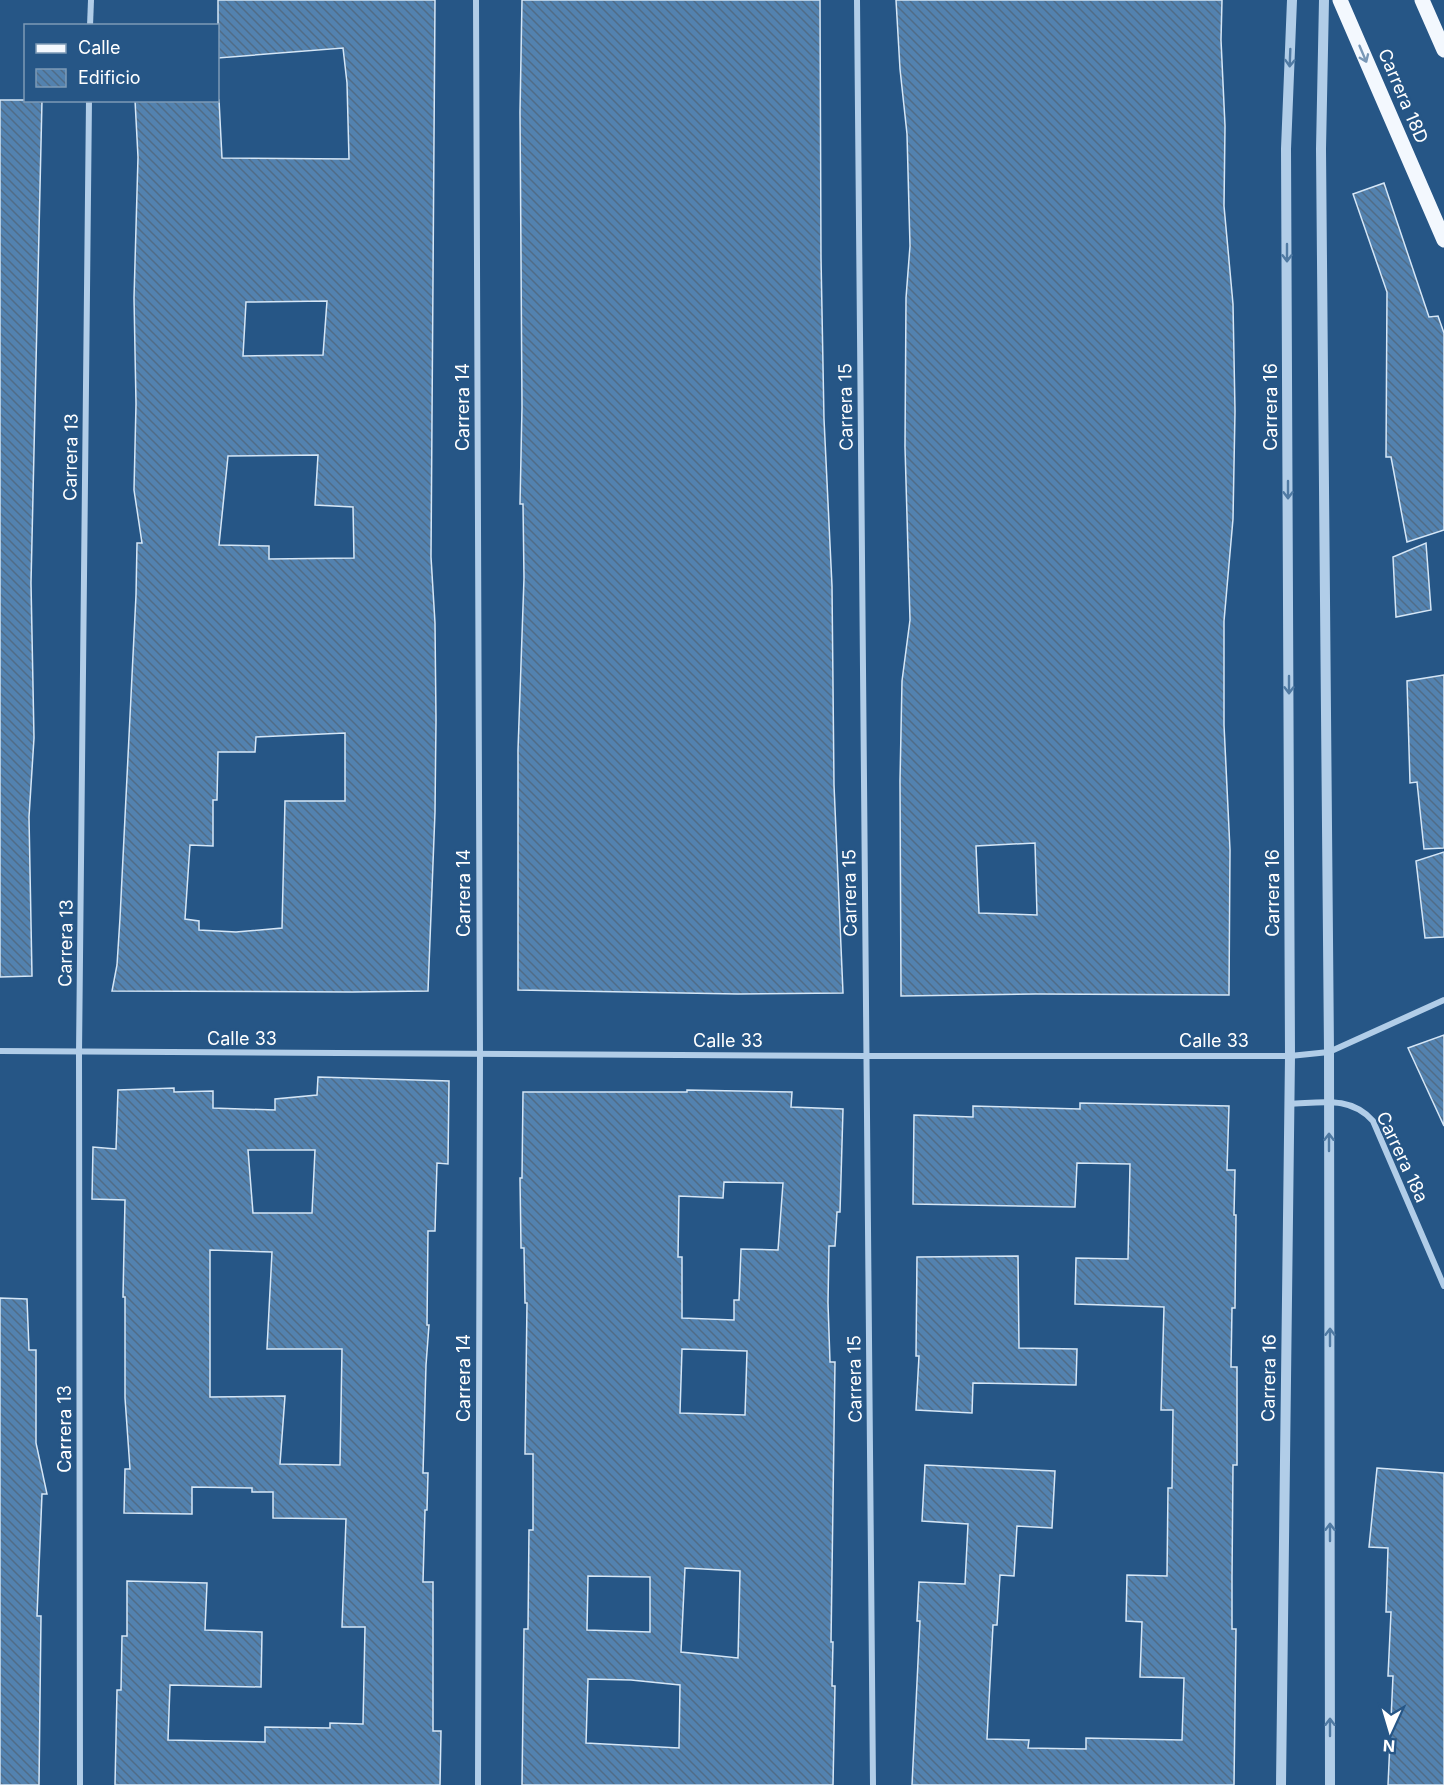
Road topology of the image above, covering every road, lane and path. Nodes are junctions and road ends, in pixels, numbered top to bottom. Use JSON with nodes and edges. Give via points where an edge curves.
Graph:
{"nodes":[{"id":1,"x":91,"y":0,"type":"edge"},
{"id":2,"x":476,"y":0,"type":"edge"},
{"id":3,"x":857,"y":0,"type":"edge"},
{"id":4,"x":1292,"y":0,"type":"edge"},
{"id":5,"x":1324,"y":0,"type":"edge"},
{"id":6,"x":1340,"y":0,"type":"edge"},
{"id":7,"x":1422,"y":0,"type":"edge"},
{"id":8,"x":90,"y":24,"type":"edge"},
{"id":9,"x":1444,"y":50,"type":"edge"},
{"id":10,"x":90,"y":102,"type":"edge"},
{"id":11,"x":1444,"y":240,"type":"edge"},
{"id":12,"x":1444,"y":1000,"type":"edge"},
{"id":13,"x":0,"y":1052,"type":"edge"},
{"id":14,"x":80,"y":1053,"type":"junction"},
{"id":15,"x":1329,"y":1053,"type":"junction"},
{"id":16,"x":480,"y":1055,"type":"junction"},
{"id":17,"x":867,"y":1056,"type":"junction"},
{"id":18,"x":1290,"y":1056,"type":"junction"},
{"id":19,"x":1329,"y":1102,"type":"junction"},
{"id":20,"x":1289,"y":1104,"type":"junction"},
{"id":21,"x":1444,"y":1286,"type":"edge"},
{"id":22,"x":80,"y":1785,"type":"edge"},
{"id":23,"x":478,"y":1785,"type":"edge"},
{"id":24,"x":873,"y":1785,"type":"edge"},
{"id":25,"x":1281,"y":1785,"type":"edge"},
{"id":26,"x":1330,"y":1785,"type":"edge"}],
"edges":[{"from":1,"to":8,"type":"street"},
{"from":2,"to":16,"type":"street","name":"Carrera 14"},
{"from":3,"to":17,"type":"street","name":"Carrera 15"},
{"from":4,"to":18,"type":"street","name":"Carrera 16","one_way":true,"via":[[1286,149]]},
{"from":5,"to":15,"type":"street","via":[[1321,148]]},
{"from":6,"to":11,"type":"main road","name":"Carrera 18D","one_way":true},
{"from":7,"to":9,"type":"main road"},
{"from":10,"to":14,"type":"street","name":"Carrera 13"},
{"from":12,"to":15,"type":"street","name":"Calle 33"},
{"from":13,"to":14,"type":"street","name":"Calle 33"},
{"from":14,"to":16,"type":"street","name":"Calle 33"},
{"from":14,"to":22,"type":"street","name":"Carrera 13"},
{"from":15,"to":18,"type":"street","name":"Calle 33"},
{"from":15,"to":19,"type":"street"},
{"from":16,"to":17,"type":"street","name":"Calle 33"},
{"from":16,"to":23,"type":"street","name":"Carrera 14"},
{"from":17,"to":18,"type":"street","name":"Calle 33"},
{"from":17,"to":24,"type":"street","name":"Carrera 15"},
{"from":18,"to":20,"type":"street","name":"Carrera 16"},
{"from":19,"to":20,"type":"street","name":"Carrera 18a"},
{"from":19,"to":21,"type":"street","name":"Carrera 18a","via":[[1351,1104],[1372,1121]]},
{"from":26,"to":19,"type":"street","one_way":true},
{"from":20,"to":25,"type":"street","name":"Carrera 16"}]}
